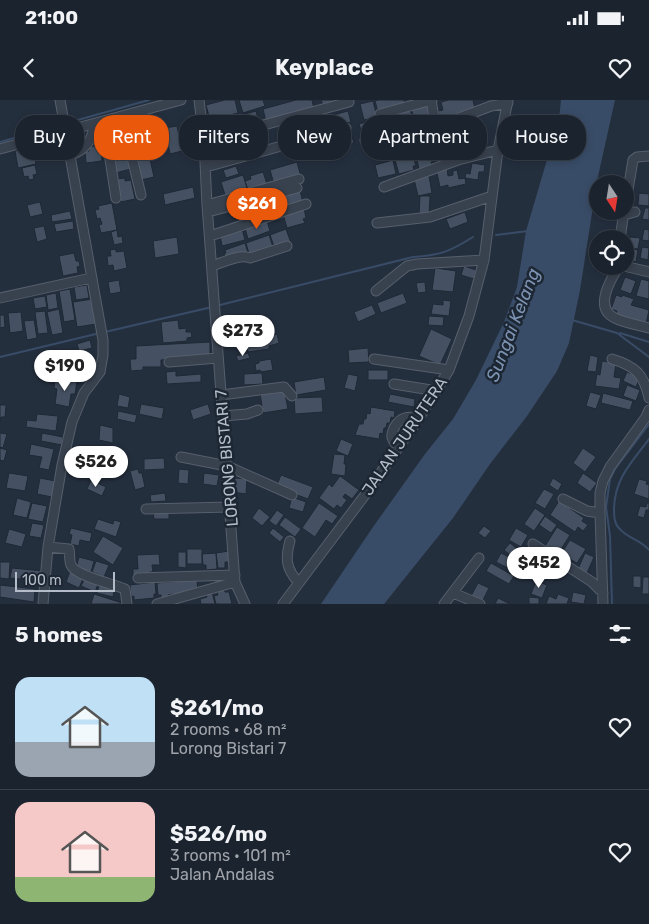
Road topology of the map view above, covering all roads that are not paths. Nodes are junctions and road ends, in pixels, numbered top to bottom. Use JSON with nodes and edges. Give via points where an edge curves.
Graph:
{"nodes":[{"id":1,"x":60,"y":100,"type":"edge"},
{"id":2,"x":181,"y":100,"type":"edge"},
{"id":3,"x":199,"y":100,"type":"edge"},
{"id":4,"x":432,"y":100,"type":"edge"},
{"id":5,"x":349,"y":102,"type":"dead end"},
{"id":6,"x":508,"y":102,"type":"edge"},
{"id":7,"x":380,"y":114,"type":"dead end"},
{"id":8,"x":63,"y":115,"type":"edge"},
{"id":9,"x":126,"y":115,"type":"edge"},
{"id":10,"x":201,"y":115,"type":"edge"},
{"id":11,"x":435,"y":115,"type":"edge"},
{"id":12,"x":467,"y":115,"type":"edge"},
{"id":13,"x":505,"y":115,"type":"edge"},
{"id":14,"x":94,"y":124,"type":"joint"},
{"id":15,"x":268,"y":124,"type":"edge"},
{"id":16,"x":84,"y":125,"type":"edge"},
{"id":17,"x":15,"y":144,"type":"edge"},
{"id":18,"x":278,"y":147,"type":"edge"},
{"id":19,"x":84,"y":148,"type":"edge"},
{"id":20,"x":0,"y":149,"type":"edge"},
{"id":21,"x":497,"y":150,"type":"edge"},
{"id":22,"x":649,"y":156,"type":"edge"},
{"id":23,"x":497,"y":158,"type":"edge"},
{"id":24,"x":71,"y":160,"type":"edge"},
{"id":25,"x":110,"y":160,"type":"edge"},
{"id":26,"x":133,"y":160,"type":"edge"},
{"id":27,"x":205,"y":160,"type":"edge"},
{"id":28,"x":206,"y":167,"type":"junction"},
{"id":29,"x":630,"y":175,"type":"edge"},
{"id":30,"x":298,"y":184,"type":"dead end"},
{"id":31,"x":384,"y":187,"type":"dead end"},
{"id":32,"x":141,"y":195,"type":"dead end"},
{"id":33,"x":492,"y":196,"type":"junction"},
{"id":34,"x":116,"y":198,"type":"dead end"},
{"id":35,"x":306,"y":204,"type":"dead end"},
{"id":36,"x":208,"y":208,"type":"junction"},
{"id":37,"x":377,"y":223,"type":"dead end"},
{"id":38,"x":210,"y":236,"type":"junction"},
{"id":39,"x":287,"y":246,"type":"dead end"},
{"id":40,"x":484,"y":260,"type":"junction"},
{"id":41,"x":212,"y":266,"type":"junction"},
{"id":42,"x":634,"y":268,"type":"edge"},
{"id":43,"x":649,"y":272,"type":"edge"},
{"id":44,"x":613,"y":275,"type":"edge"},
{"id":45,"x":91,"y":278,"type":"junction"},
{"id":46,"x":376,"y":291,"type":"dead end"},
{"id":47,"x":0,"y":298,"type":"edge"},
{"id":48,"x":649,"y":328,"type":"edge"},
{"id":49,"x":218,"y":358,"type":"junction"},
{"id":50,"x":374,"y":359,"type":"dead end"},
{"id":51,"x":612,"y":359,"type":"dead end"},
{"id":52,"x":169,"y":362,"type":"dead end"},
{"id":53,"x":449,"y":370,"type":"junction"},
{"id":54,"x":394,"y":384,"type":"dead end"},
{"id":55,"x":437,"y":390,"type":"junction"},
{"id":56,"x":221,"y":395,"type":"junction"},
{"id":57,"x":292,"y":396,"type":"dead end"},
{"id":58,"x":649,"y":398,"type":"edge"},
{"id":59,"x":258,"y":410,"type":"dead end"},
{"id":60,"x":223,"y":416,"type":"junction"},
{"id":61,"x":648,"y":416,"type":"edge"},
{"id":62,"x":419,"y":418,"type":"junction"},
{"id":63,"x":398,"y":448,"type":"junction"},
{"id":64,"x":181,"y":457,"type":"dead end"},
{"id":65,"x":227,"y":466,"type":"junction"},
{"id":66,"x":292,"y":495,"type":"dead end"},
{"id":67,"x":563,"y":499,"type":"dead end"},
{"id":68,"x":230,"y":507,"type":"junction"},
{"id":69,"x":146,"y":508,"type":"dead end"},
{"id":70,"x":600,"y":513,"type":"junction"},
{"id":71,"x":290,"y":541,"type":"dead end"},
{"id":72,"x":533,"y":544,"type":"dead end"},
{"id":73,"x":48,"y":547,"type":"junction"},
{"id":74,"x":479,"y":558,"type":"dead end"},
{"id":75,"x":138,"y":578,"type":"dead end"},
{"id":76,"x":235,"y":578,"type":"junction"},
{"id":77,"x":299,"y":583,"type":"junction"},
{"id":78,"x":453,"y":593,"type":"junction"},
{"id":79,"x":602,"y":593,"type":"junction"},
{"id":80,"x":43,"y":604,"type":"edge"},
{"id":81,"x":126,"y":604,"type":"edge"},
{"id":82,"x":157,"y":604,"type":"edge"},
{"id":83,"x":245,"y":604,"type":"edge"},
{"id":84,"x":283,"y":604,"type":"edge"},
{"id":85,"x":444,"y":604,"type":"edge"},
{"id":86,"x":480,"y":604,"type":"edge"},
{"id":87,"x":603,"y":604,"type":"edge"}],
"edges":[{"from":1,"to":8,"type":"street"},
{"from":2,"to":9,"type":"street"},
{"from":3,"to":10,"type":"street","name":"LORONG BISTARI 7"},
{"from":4,"to":7,"type":"street"},
{"from":4,"to":11,"type":"street"},
{"from":5,"to":15,"type":"street"},
{"from":6,"to":12,"type":"street"},
{"from":6,"to":13,"type":"street","name":"JALAN JURUTERA"},
{"from":14,"to":16,"type":"street"},
{"from":14,"to":19,"type":"street"},
{"from":17,"to":20,"type":"street"},
{"from":18,"to":28,"type":"street"},
{"from":21,"to":31,"type":"street","via":[[458,160]]},
{"from":22,"to":29,"type":"street","via":[[632,160]]},
{"from":23,"to":33,"type":"street","name":"JALAN JURUTERA"},
{"from":24,"to":45,"type":"street"},
{"from":25,"to":34,"type":"street"},
{"from":26,"to":32,"type":"street"},
{"from":27,"to":28,"type":"street","name":"LORONG BISTARI 7"},
{"from":28,"to":36,"type":"street","name":"LORONG BISTARI 7"},
{"from":30,"to":36,"type":"street"},
{"from":33,"to":37,"type":"street","via":[[430,218]]},
{"from":33,"to":40,"type":"street","name":"JALAN JURUTERA"},
{"from":35,"to":38,"type":"street"},
{"from":36,"to":38,"type":"street","name":"LORONG BISTARI 7"},
{"from":38,"to":41,"type":"street","name":"LORONG BISTARI 7"},
{"from":39,"to":41,"type":"street"},
{"from":40,"to":46,"type":"street","via":[[407,266]]},
{"from":40,"to":53,"type":"street","name":"JALAN JURUTERA","via":[[470,316]]},
{"from":41,"to":49,"type":"street","name":"LORONG BISTARI 7"},
{"from":42,"to":43,"type":"street"},
{"from":44,"to":48,"type":"street","via":[[606,287],[606,310],[614,318]]},
{"from":45,"to":47,"type":"street"},
{"from":45,"to":73,"type":"street","via":[[103,355],[100,372],[84,393],[72,422]]},
{"from":49,"to":52,"type":"street"},
{"from":49,"to":56,"type":"street","name":"LORONG BISTARI 7"},
{"from":50,"to":53,"type":"street"},
{"from":51,"to":58,"type":"street","via":[[628,364],[638,372]]},
{"from":53,"to":55,"type":"street","name":"JALAN JURUTERA"},
{"from":54,"to":55,"type":"street"},
{"from":55,"to":62,"type":"street","name":"JALAN JURUTERA"},
{"from":56,"to":57,"type":"street","via":[[284,387]]},
{"from":56,"to":60,"type":"street","name":"LORONG BISTARI 7"},
{"from":59,"to":60,"type":"street"},
{"from":60,"to":65,"type":"street","name":"LORONG BISTARI 7"},
{"from":61,"to":70,"type":"street","via":[[603,481]]},
{"from":62,"to":63,"type":"street","name":"JALAN JURUTERA"},
{"from":62,"to":63,"type":"street","via":[[410,416],[399,422],[392,434]]},
{"from":63,"to":77,"type":"street","name":"JALAN JURUTERA"},
{"from":64,"to":65,"type":"street"},
{"from":65,"to":66,"type":"street"},
{"from":65,"to":68,"type":"street","name":"LORONG BISTARI 7"},
{"from":67,"to":70,"type":"street","via":[[587,511]]},
{"from":68,"to":69,"type":"street"},
{"from":68,"to":76,"type":"street","name":"LORONG BISTARI 7"},
{"from":70,"to":79,"type":"street"},
{"from":71,"to":77,"type":"street","via":[[286,560],[290,574]]},
{"from":72,"to":79,"type":"street","via":[[592,582]]},
{"from":73,"to":80,"type":"street"},
{"from":73,"to":81,"type":"street","via":[[69,549],[74,570],[125,589]]},
{"from":74,"to":78,"type":"street"},
{"from":75,"to":76,"type":"street"},
{"from":76,"to":82,"type":"street"},
{"from":76,"to":83,"type":"street","name":"LORONG BISTARI 7"},
{"from":77,"to":84,"type":"street","name":"JALAN JURUTERA"},
{"from":78,"to":85,"type":"street"},
{"from":78,"to":86,"type":"street"},
{"from":79,"to":87,"type":"street"}]}
